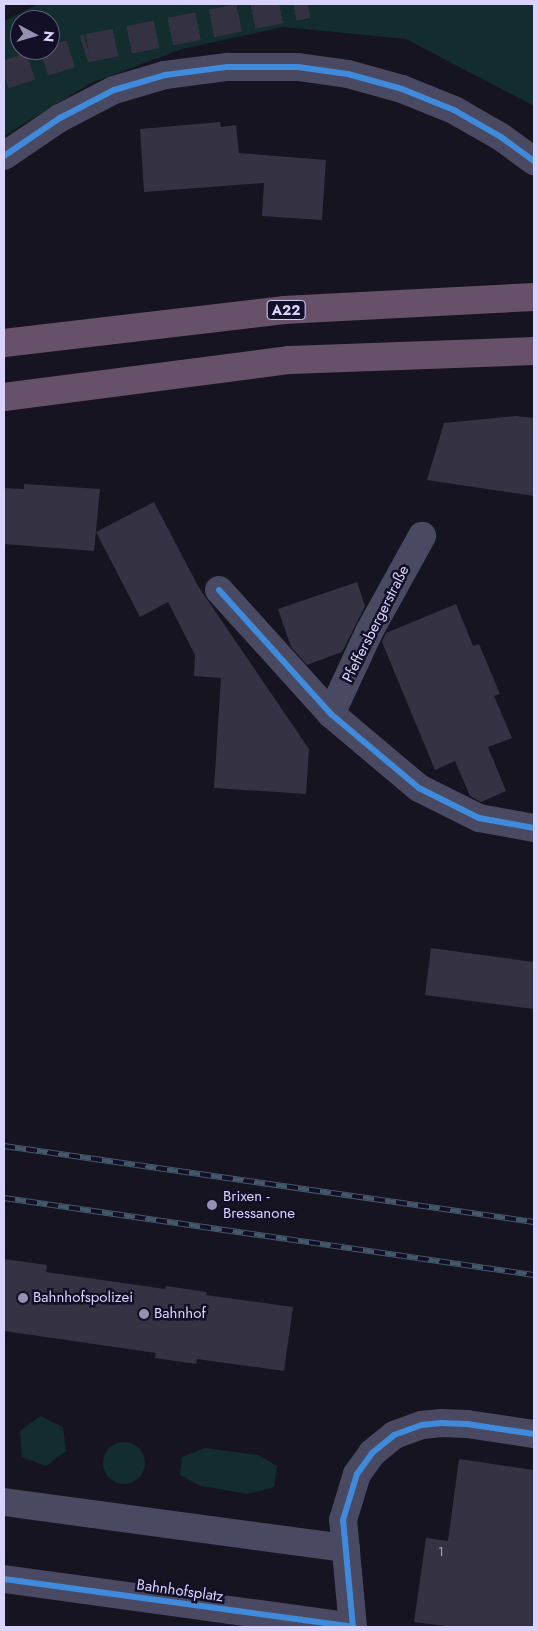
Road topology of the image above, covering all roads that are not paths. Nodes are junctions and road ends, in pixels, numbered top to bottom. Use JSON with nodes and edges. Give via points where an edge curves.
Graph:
{"nodes":[{"id":1,"x":4,"y":156,"type":"edge"},
{"id":2,"x":534,"y":161,"type":"edge"},
{"id":3,"x":534,"y":297,"type":"edge"},
{"id":4,"x":4,"y":343,"type":"edge"},
{"id":5,"x":534,"y":351,"type":"edge"},
{"id":6,"x":4,"y":397,"type":"edge"},
{"id":7,"x":422,"y":536,"type":"dead end"},
{"id":8,"x":219,"y":590,"type":"dead end"},
{"id":9,"x":331,"y":714,"type":"junction"},
{"id":10,"x":534,"y":828,"type":"edge"},
{"id":11,"x":534,"y":1434,"type":"edge"},
{"id":12,"x":4,"y":1502,"type":"edge"},
{"id":13,"x":346,"y":1548,"type":"junction"},
{"id":14,"x":4,"y":1579,"type":"edge"},
{"id":15,"x":353,"y":1627,"type":"edge"}],
"edges":[{"from":1,"to":2,"type":"street","via":[[60,118],[114,90],[165,75],[209,69],[298,67],[348,74],[402,89],[454,110],[501,136]]},
{"from":3,"to":4,"type":"highway","number":"A22","via":[[284,310]]},
{"from":5,"to":6,"type":"highway","via":[[290,360]]},
{"from":7,"to":9,"type":"street","name":"Pfeffersbergerstraße","via":[[369,632]]},
{"from":8,"to":9,"type":"street"},
{"from":9,"to":10,"type":"street","via":[[419,788],[479,818]]},
{"from":11,"to":13,"type":"street","via":[[441,1423],[422,1425],[394,1436],[372,1453],[357,1474],[343,1520]]},
{"from":12,"to":13,"type":"street"},
{"from":13,"to":15,"type":"street"},
{"from":14,"to":15,"type":"street","name":"Bahnhofsplatz"}]}
